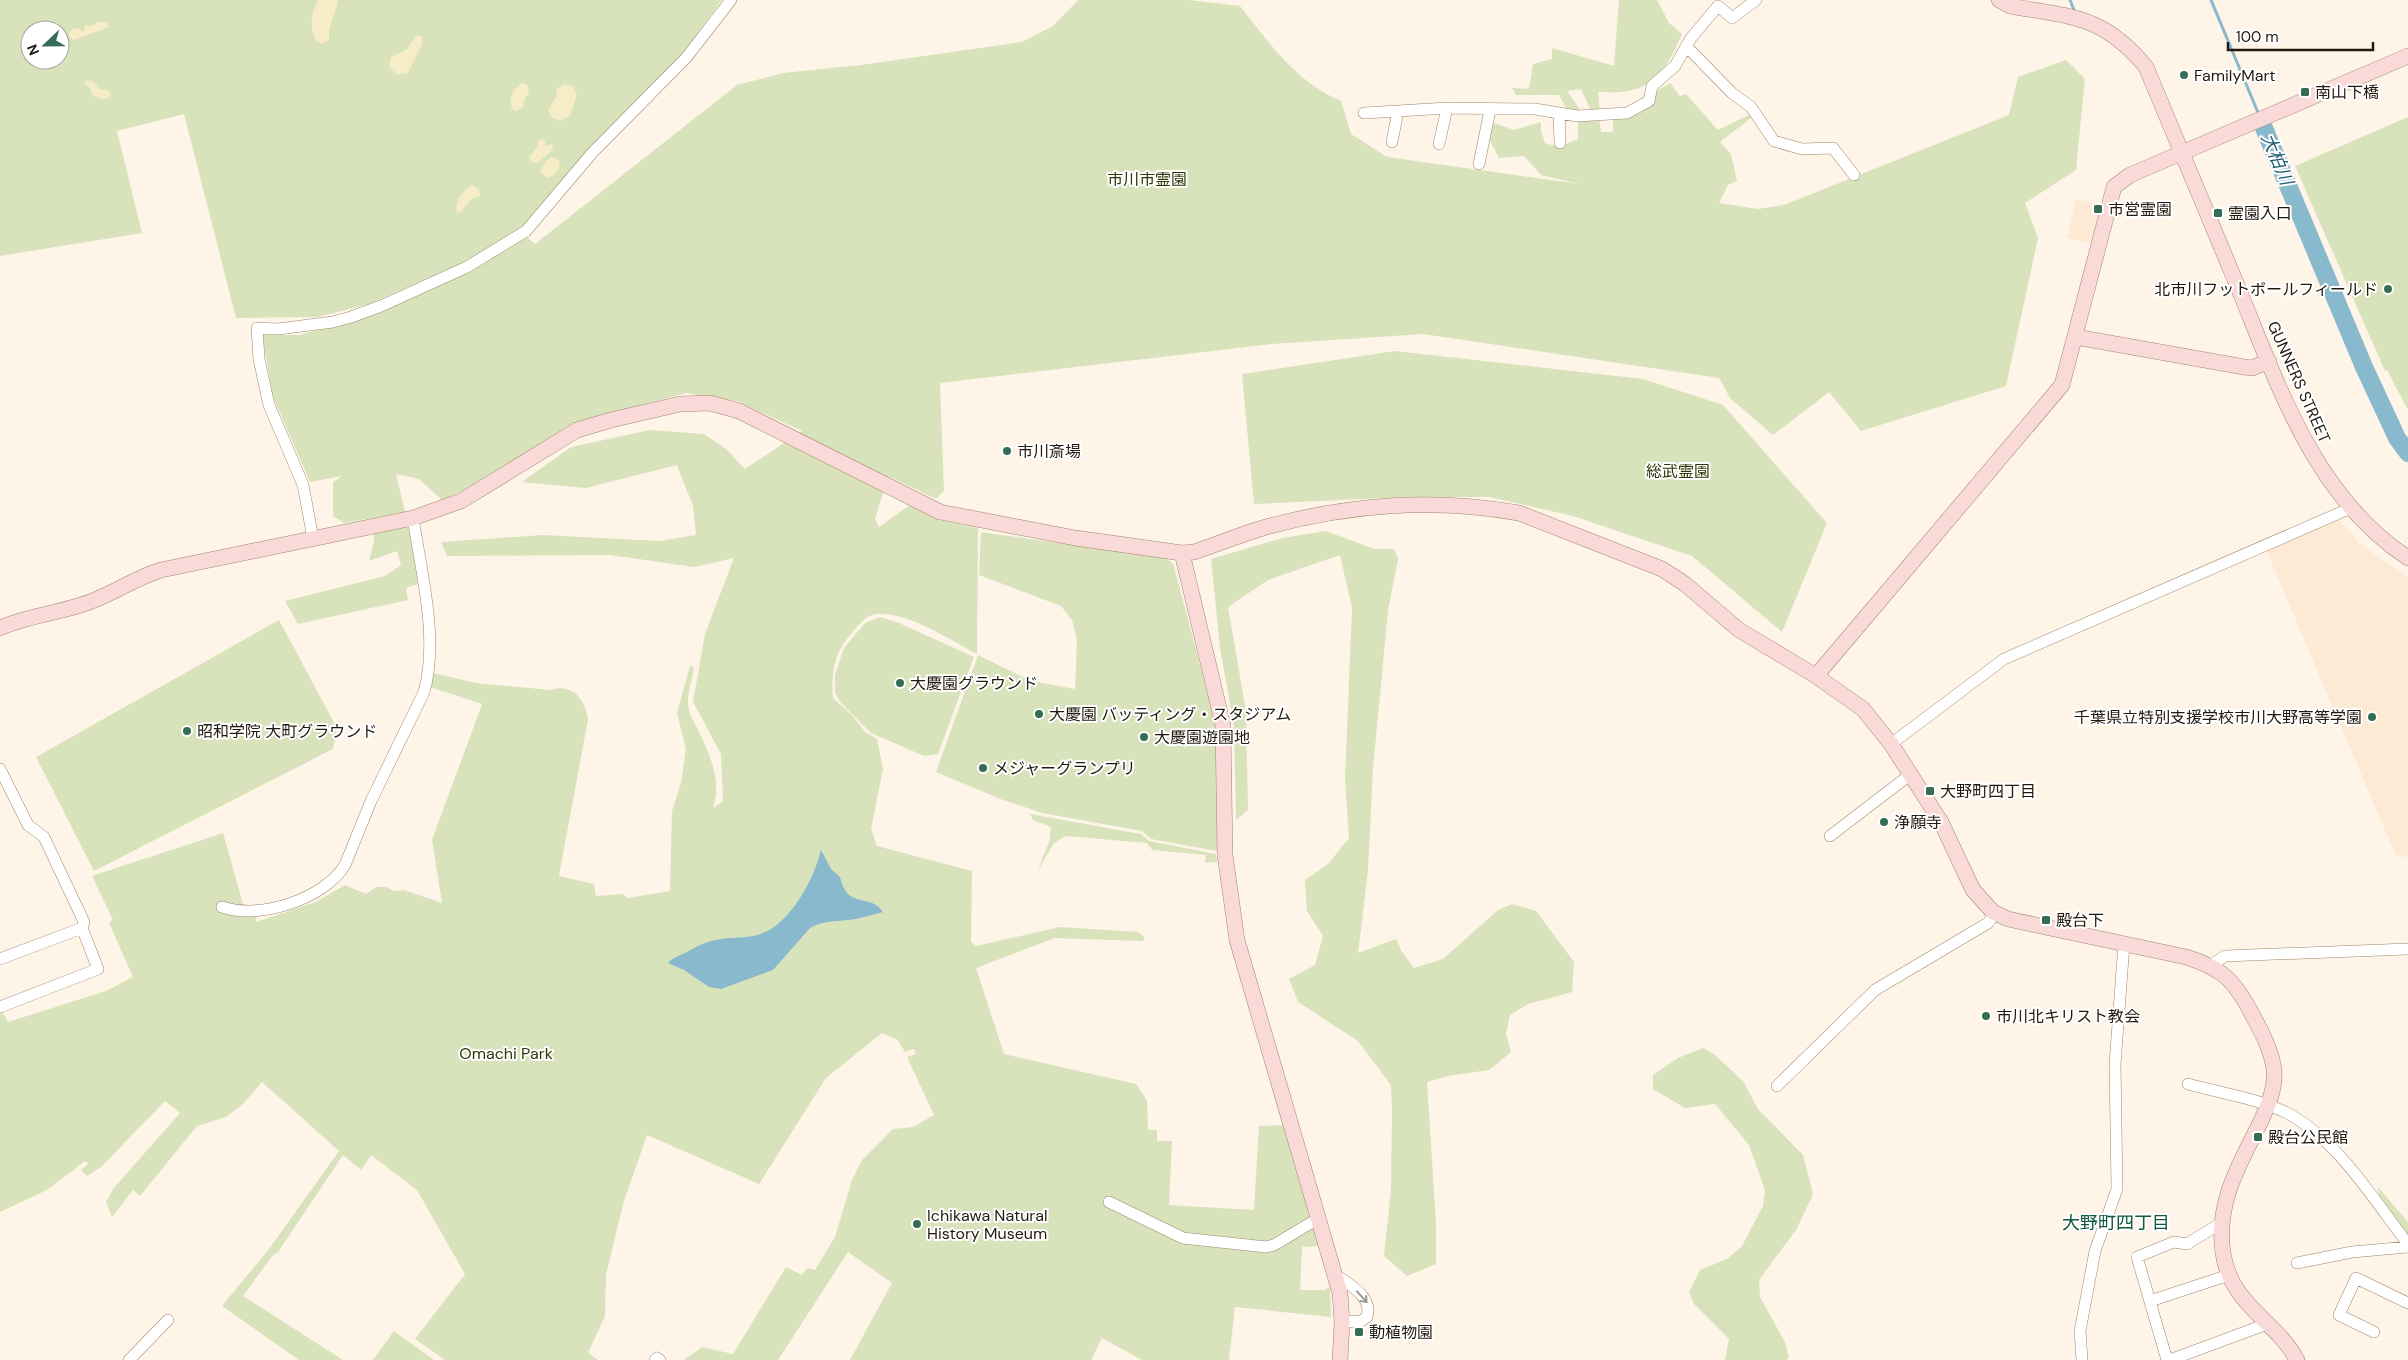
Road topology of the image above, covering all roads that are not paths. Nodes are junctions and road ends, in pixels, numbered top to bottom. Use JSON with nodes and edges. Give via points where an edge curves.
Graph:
{"nodes":[{"id":1,"x":731,"y":0,"type":"edge"},
{"id":2,"x":1756,"y":0,"type":"edge"},
{"id":3,"x":1998,"y":0,"type":"edge"},
{"id":4,"x":1720,"y":3,"type":"edge"},
{"id":5,"x":1686,"y":46,"type":"junction"},
{"id":6,"x":2408,"y":56,"type":"edge"},
{"id":7,"x":1447,"y":108,"type":"junction"},
{"id":8,"x":1490,"y":110,"type":"junction"},
{"id":9,"x":1398,"y":111,"type":"junction"},
{"id":10,"x":1559,"y":112,"type":"junction"},
{"id":11,"x":1364,"y":113,"type":"dead end"},
{"id":12,"x":1392,"y":142,"type":"dead end"},
{"id":13,"x":1560,"y":143,"type":"dead end"},
{"id":14,"x":1440,"y":144,"type":"dead end"},
{"id":15,"x":2182,"y":153,"type":"junction"},
{"id":16,"x":1479,"y":164,"type":"dead end"},
{"id":17,"x":1854,"y":175,"type":"dead end"},
{"id":18,"x":2076,"y":338,"type":"junction"},
{"id":19,"x":2269,"y":361,"type":"junction"},
{"id":20,"x":2351,"y":508,"type":"junction"},
{"id":21,"x":413,"y":518,"type":"junction"},
{"id":22,"x":313,"y":538,"type":"junction"},
{"id":23,"x":1182,"y":554,"type":"junction"},
{"id":24,"x":2408,"y":558,"type":"edge"},
{"id":25,"x":0,"y":628,"type":"edge"},
{"id":26,"x":1816,"y":676,"type":"junction"},
{"id":27,"x":1891,"y":744,"type":"junction"},
{"id":28,"x":0,"y":769,"type":"edge"},
{"id":29,"x":1911,"y":774,"type":"junction"},
{"id":30,"x":1830,"y":836,"type":"dead end"},
{"id":31,"x":222,"y":907,"type":"dead end"},
{"id":32,"x":1995,"y":913,"type":"junction"},
{"id":33,"x":82,"y":928,"type":"junction"},
{"id":34,"x":2124,"y":944,"type":"junction"},
{"id":35,"x":2408,"y":949,"type":"edge"},
{"id":36,"x":0,"y":959,"type":"edge"},
{"id":37,"x":2211,"y":965,"type":"junction"},
{"id":38,"x":0,"y":1007,"type":"edge"},
{"id":39,"x":2188,"y":1084,"type":"dead end"},
{"id":40,"x":1777,"y":1086,"type":"dead end"},
{"id":41,"x":2268,"y":1106,"type":"junction"},
{"id":42,"x":1109,"y":1202,"type":"dead end"},
{"id":43,"x":1319,"y":1218,"type":"junction"},
{"id":44,"x":2221,"y":1223,"type":"junction"},
{"id":45,"x":2408,"y":1246,"type":"edge"},
{"id":46,"x":2297,"y":1263,"type":"dead end"},
{"id":47,"x":1335,"y":1274,"type":"junction"},
{"id":48,"x":2229,"y":1275,"type":"junction"},
{"id":49,"x":2150,"y":1301,"type":"junction"},
{"id":50,"x":2408,"y":1303,"type":"edge"},
{"id":51,"x":168,"y":1320,"type":"dead end"},
{"id":52,"x":1342,"y":1322,"type":"junction"},
{"id":53,"x":2267,"y":1324,"type":"junction"},
{"id":54,"x":2374,"y":1332,"type":"dead end"},
{"id":55,"x":129,"y":1360,"type":"edge"},
{"id":56,"x":655,"y":1360,"type":"edge"},
{"id":57,"x":660,"y":1360,"type":"edge"},
{"id":58,"x":1340,"y":1360,"type":"edge"},
{"id":59,"x":2082,"y":1360,"type":"edge"},
{"id":60,"x":2168,"y":1360,"type":"edge"},
{"id":61,"x":2297,"y":1360,"type":"edge"}],
"edges":[{"from":1,"to":22,"type":"street","via":[[686,58],[593,152],[526,231],[467,267],[381,306],[333,322],[278,329],[257,328],[265,388],[303,485]]},
{"from":2,"to":4,"type":"street","via":[[1732,18]]},
{"from":3,"to":15,"type":"street","name":"GUNNERS STREET","via":[[2010,6],[2089,22],[2115,36],[2146,67]]},
{"from":4,"to":5,"type":"street"},
{"from":5,"to":10,"type":"street","via":[[1675,66],[1652,86],[1647,103],[1627,113],[1577,116]]},
{"from":5,"to":17,"type":"street","via":[[1732,93],[1751,107],[1774,141],[1802,149],[1833,148]]},
{"from":6,"to":15,"type":"street"},
{"from":7,"to":8,"type":"street"},
{"from":7,"to":9,"type":"street"},
{"from":7,"to":14,"type":"street"},
{"from":8,"to":10,"type":"street"},
{"from":8,"to":16,"type":"street"},
{"from":9,"to":11,"type":"street"},
{"from":9,"to":12,"type":"street"},
{"from":10,"to":13,"type":"street"},
{"from":15,"to":18,"type":"street","via":[[2130,175],[2114,186]]},
{"from":15,"to":19,"type":"street","name":"GUNNERS STREET"},
{"from":18,"to":19,"type":"street","via":[[2252,368]]},
{"from":18,"to":26,"type":"street","via":[[2065,378],[2054,395]]},
{"from":19,"to":20,"type":"street","name":"GUNNERS STREET","via":[[2312,455]]},
{"from":20,"to":24,"type":"street","name":"GUNNERS STREET","via":[[2388,544]]},
{"from":20,"to":27,"type":"street","via":[[2004,659]]},
{"from":21,"to":22,"type":"street"},
{"from":21,"to":23,"type":"street","via":[[461,501],[577,430],[680,404],[710,403],[739,411],[940,512],[1075,538]]},
{"from":21,"to":31,"type":"street","via":[[427,612],[428,679],[345,865],[324,888],[270,910],[235,912]]},
{"from":22,"to":25,"type":"street","via":[[161,570],[139,577],[97,599]]},
{"from":23,"to":26,"type":"street","via":[[1267,527],[1375,506],[1417,504],[1519,513],[1662,569],[1685,584],[1739,630]]},
{"from":23,"to":43,"type":"street","via":[[1224,725],[1224,845],[1237,940]]},
{"from":26,"to":27,"type":"street","via":[[1863,709]]},
{"from":27,"to":29,"type":"street"},
{"from":28,"to":33,"type":"street","via":[[28,825],[44,837],[84,922]]},
{"from":29,"to":30,"type":"street"},
{"from":29,"to":32,"type":"street","via":[[1942,822],[1973,890]]},
{"from":32,"to":34,"type":"street","via":[[2008,919]]},
{"from":32,"to":40,"type":"street","via":[[1988,923],[1875,990]]},
{"from":33,"to":36,"type":"street"},
{"from":33,"to":38,"type":"street","via":[[98,969]]},
{"from":34,"to":37,"type":"street"},
{"from":34,"to":59,"type":"street","via":[[2115,1064],[2117,1189],[2095,1251],[2080,1331]]},
{"from":35,"to":37,"type":"street","via":[[2225,956]]},
{"from":37,"to":41,"type":"street","via":[[2227,976],[2244,999],[2269,1049],[2274,1070]]},
{"from":39,"to":41,"type":"street"},
{"from":41,"to":44,"type":"street","via":[[2236,1170]]},
{"from":41,"to":45,"type":"street","via":[[2287,1113],[2322,1138]]},
{"from":42,"to":43,"type":"street","via":[[1183,1238],[1266,1247]]},
{"from":43,"to":47,"type":"street"},
{"from":44,"to":48,"type":"street","via":[[2223,1254]]},
{"from":44,"to":49,"type":"street","via":[[2188,1244],[2174,1242],[2137,1256]]},
{"from":45,"to":46,"type":"street","via":[[2352,1252]]},
{"from":47,"to":52,"type":"street"},
{"from":47,"to":52,"type":"street","one_way":true,"via":[[1363,1295],[1368,1305],[1364,1320]]},
{"from":48,"to":49,"type":"street"},
{"from":48,"to":53,"type":"street","via":[[2252,1310]]},
{"from":49,"to":60,"type":"street"},
{"from":50,"to":54,"type":"street","via":[[2356,1278],[2339,1315]]},
{"from":51,"to":55,"type":"street"},
{"from":52,"to":58,"type":"street"},
{"from":53,"to":60,"type":"street"},
{"from":53,"to":61,"type":"street"},
{"from":56,"to":57,"type":"street"}]}
